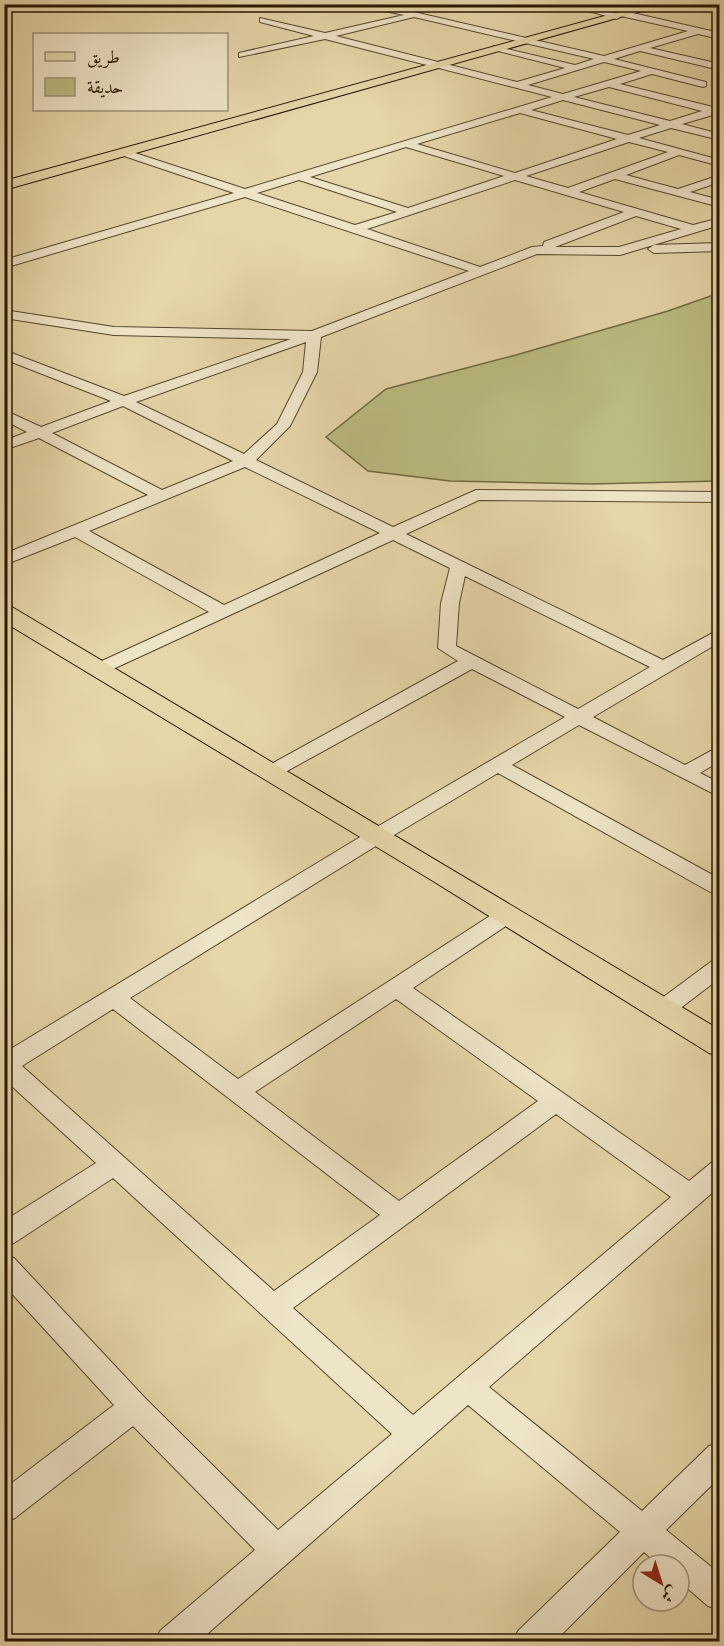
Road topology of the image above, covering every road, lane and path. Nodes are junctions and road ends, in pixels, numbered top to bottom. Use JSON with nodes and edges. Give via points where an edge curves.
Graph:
{"nodes":[{"id":1,"x":568,"y":4,"type":"edge"},
{"id":2,"x":662,"y":4,"type":"edge"},
{"id":3,"x":388,"y":9,"type":"dead end"},
{"id":4,"x":416,"y":15,"type":"junction"},
{"id":5,"x":621,"y":15,"type":"junction"},
{"id":6,"x":263,"y":20,"type":"dead end"},
{"id":7,"x":698,"y":31,"type":"junction"},
{"id":8,"x":324,"y":36,"type":"junction"},
{"id":9,"x":720,"y":36,"type":"edge"},
{"id":10,"x":527,"y":40,"type":"junction"},
{"id":11,"x":497,"y":48,"type":"junction"},
{"id":12,"x":642,"y":49,"type":"junction"},
{"id":13,"x":242,"y":55,"type":"dead end"},
{"id":14,"x":606,"y":60,"type":"junction"},
{"id":15,"x":436,"y":65,"type":"junction"},
{"id":16,"x":720,"y":67,"type":"edge"},
{"id":17,"x":577,"y":68,"type":"junction"},
{"id":18,"x":653,"y":71,"type":"junction"},
{"id":19,"x":608,"y":84,"type":"junction"},
{"id":20,"x":516,"y":86,"type":"junction"},
{"id":21,"x":565,"y":97,"type":"junction"},
{"id":22,"x":661,"y":97,"type":"junction"},
{"id":23,"x":520,"y":110,"type":"junction"},
{"id":24,"x":717,"y":110,"type":"edge"},
{"id":25,"x":669,"y":126,"type":"junction"},
{"id":26,"x":720,"y":137,"type":"edge"},
{"id":27,"x":632,"y":138,"type":"junction"},
{"id":28,"x":407,"y":144,"type":"junction"},
{"id":29,"x":122,"y":152,"type":"junction"},
{"id":30,"x":679,"y":152,"type":"junction"},
{"id":31,"x":720,"y":163,"type":"edge"},
{"id":32,"x":297,"y":176,"type":"junction"},
{"id":33,"x":517,"y":176,"type":"junction"},
{"id":34,"x":613,"y":176,"type":"junction"},
{"id":35,"x":720,"y":178,"type":"edge"},
{"id":36,"x":4,"y":186,"type":"edge"},
{"id":37,"x":568,"y":192,"type":"junction"},
{"id":38,"x":241,"y":193,"type":"junction"},
{"id":39,"x":678,"y":193,"type":"junction"},
{"id":40,"x":720,"y":204,"type":"edge"},
{"id":41,"x":410,"y":212,"type":"junction"},
{"id":42,"x":635,"y":212,"type":"junction"},
{"id":43,"x":720,"y":222,"type":"edge"},
{"id":44,"x":693,"y":229,"type":"junction"},
{"id":45,"x":353,"y":230,"type":"junction"},
{"id":46,"x":720,"y":247,"type":"edge"},
{"id":47,"x":536,"y":250,"type":"junction"},
{"id":48,"x":620,"y":250,"type":"junction"},
{"id":49,"x":4,"y":264,"type":"edge"},
{"id":50,"x":480,"y":271,"type":"junction"},
{"id":51,"x":4,"y":314,"type":"edge"},
{"id":52,"x":314,"y":335,"type":"junction"},
{"id":53,"x":4,"y":354,"type":"edge"},
{"id":54,"x":124,"y":401,"type":"junction"},
{"id":55,"x":4,"y":414,"type":"edge"},
{"id":56,"x":40,"y":433,"type":"junction"},
{"id":57,"x":4,"y":446,"type":"edge"},
{"id":58,"x":246,"y":461,"type":"junction"},
{"id":59,"x":162,"y":496,"type":"junction"},
{"id":60,"x":720,"y":497,"type":"edge"},
{"id":61,"x":77,"y":531,"type":"junction"},
{"id":62,"x":393,"y":533,"type":"junction"},
{"id":63,"x":4,"y":560,"type":"edge"},
{"id":64,"x":459,"y":566,"type":"junction"},
{"id":65,"x":4,"y":612,"type":"edge"},
{"id":66,"x":222,"y":612,"type":"junction"},
{"id":67,"x":720,"y":634,"type":"edge"},
{"id":68,"x":472,"y":661,"type":"junction"},
{"id":69,"x":664,"y":667,"type":"junction"},
{"id":70,"x":100,"y":669,"type":"junction"},
{"id":71,"x":578,"y":718,"type":"junction"},
{"id":72,"x":720,"y":752,"type":"edge"},
{"id":73,"x":498,"y":765,"type":"junction"},
{"id":74,"x":271,"y":772,"type":"junction"},
{"id":75,"x":685,"y":773,"type":"junction"},
{"id":76,"x":720,"y":791,"type":"edge"},
{"id":77,"x":378,"y":836,"type":"junction"},
{"id":78,"x":720,"y":888,"type":"edge"},
{"id":79,"x":507,"y":915,"type":"junction"},
{"id":80,"x":720,"y":966,"type":"edge"},
{"id":81,"x":395,"y":987,"type":"junction"},
{"id":82,"x":114,"y":998,"type":"junction"},
{"id":83,"x":662,"y":1010,"type":"junction"},
{"id":84,"x":720,"y":1045,"type":"edge"},
{"id":85,"x":5,"y":1065,"type":"edge"},
{"id":86,"x":237,"y":1092,"type":"junction"},
{"id":87,"x":556,"y":1101,"type":"junction"},
{"id":88,"x":115,"y":1164,"type":"junction"},
{"id":89,"x":720,"y":1170,"type":"edge"},
{"id":90,"x":690,"y":1196,"type":"junction"},
{"id":91,"x":399,"y":1215,"type":"junction"},
{"id":92,"x":4,"y":1235,"type":"edge"},
{"id":93,"x":4,"y":1266,"type":"edge"},
{"id":94,"x":273,"y":1307,"type":"junction"},
{"id":95,"x":468,"y":1387,"type":"junction"},
{"id":96,"x":134,"y":1407,"type":"junction"},
{"id":97,"x":413,"y":1434,"type":"junction"},
{"id":98,"x":720,"y":1456,"type":"edge"},
{"id":99,"x":4,"y":1508,"type":"edge"},
{"id":100,"x":643,"y":1531,"type":"junction"},
{"id":101,"x":277,"y":1551,"type":"junction"},
{"id":102,"x":720,"y":1594,"type":"edge"},
{"id":103,"x":172,"y":1641,"type":"edge"},
{"id":104,"x":530,"y":1641,"type":"edge"}],
"edges":[{"from":1,"to":5,"type":"street"},
{"from":2,"to":5,"type":"main road"},
{"from":3,"to":4,"type":"street"},
{"from":4,"to":8,"type":"street"},
{"from":4,"to":10,"type":"street"},
{"from":5,"to":7,"type":"street"},
{"from":5,"to":10,"type":"main road"},
{"from":6,"to":8,"type":"street"},
{"from":7,"to":9,"type":"street"},
{"from":7,"to":12,"type":"street"},
{"from":8,"to":13,"type":"street"},
{"from":8,"to":15,"type":"street"},
{"from":10,"to":11,"type":"main road"},
{"from":10,"to":14,"type":"street"},
{"from":11,"to":15,"type":"main road"},
{"from":11,"to":17,"type":"street"},
{"from":12,"to":14,"type":"street"},
{"from":12,"to":16,"type":"street"},
{"from":14,"to":17,"type":"street"},
{"from":14,"to":18,"type":"street"},
{"from":15,"to":20,"type":"street"},
{"from":15,"to":29,"type":"main road"},
{"from":17,"to":20,"type":"street"},
{"from":18,"to":19,"type":"street"},
{"from":18,"to":22,"type":"street","via":[[707,82]]},
{"from":19,"to":21,"type":"street"},
{"from":19,"to":22,"type":"street"},
{"from":20,"to":21,"type":"street"},
{"from":21,"to":23,"type":"street"},
{"from":21,"to":25,"type":"street"},
{"from":22,"to":24,"type":"street"},
{"from":23,"to":27,"type":"street"},
{"from":23,"to":28,"type":"street"},
{"from":24,"to":25,"type":"street"},
{"from":25,"to":26,"type":"street"},
{"from":25,"to":27,"type":"street"},
{"from":27,"to":30,"type":"street"},
{"from":27,"to":33,"type":"street"},
{"from":28,"to":32,"type":"street"},
{"from":28,"to":33,"type":"street"},
{"from":29,"to":36,"type":"main road"},
{"from":29,"to":38,"type":"street"},
{"from":30,"to":31,"type":"street"},
{"from":30,"to":34,"type":"street"},
{"from":32,"to":38,"type":"street"},
{"from":32,"to":41,"type":"street"},
{"from":33,"to":37,"type":"street"},
{"from":33,"to":41,"type":"street"},
{"from":34,"to":37,"type":"street"},
{"from":34,"to":39,"type":"street"},
{"from":35,"to":39,"type":"street"},
{"from":37,"to":42,"type":"street"},
{"from":38,"to":45,"type":"street"},
{"from":38,"to":49,"type":"street"},
{"from":39,"to":40,"type":"street"},
{"from":41,"to":45,"type":"street"},
{"from":42,"to":44,"type":"street"},
{"from":42,"to":47,"type":"street"},
{"from":43,"to":44,"type":"street"},
{"from":44,"to":48,"type":"street"},
{"from":45,"to":50,"type":"street"},
{"from":46,"to":48,"type":"street"},
{"from":47,"to":48,"type":"street"},
{"from":47,"to":50,"type":"street"},
{"from":50,"to":52,"type":"street"},
{"from":51,"to":52,"type":"street","via":[[114,331]]},
{"from":52,"to":54,"type":"street"},
{"from":52,"to":58,"type":"street","via":[[310,372],[283,426]]},
{"from":53,"to":54,"type":"street"},
{"from":54,"to":56,"type":"street"},
{"from":54,"to":58,"type":"street"},
{"from":55,"to":56,"type":"street"},
{"from":56,"to":57,"type":"street"},
{"from":56,"to":59,"type":"street"},
{"from":58,"to":59,"type":"street"},
{"from":58,"to":62,"type":"street"},
{"from":59,"to":61,"type":"street"},
{"from":60,"to":62,"type":"street","via":[[476,495]]},
{"from":61,"to":63,"type":"street"},
{"from":61,"to":66,"type":"street"},
{"from":62,"to":64,"type":"street"},
{"from":62,"to":66,"type":"street"},
{"from":64,"to":68,"type":"street","via":[[450,603],[447,648]]},
{"from":64,"to":69,"type":"street"},
{"from":65,"to":70,"type":"main road"},
{"from":66,"to":70,"type":"street"},
{"from":67,"to":69,"type":"street"},
{"from":68,"to":71,"type":"street"},
{"from":68,"to":74,"type":"street"},
{"from":69,"to":71,"type":"street"},
{"from":70,"to":74,"type":"main road"},
{"from":71,"to":73,"type":"street"},
{"from":71,"to":75,"type":"street"},
{"from":72,"to":75,"type":"street"},
{"from":73,"to":77,"type":"street"},
{"from":73,"to":78,"type":"street"},
{"from":74,"to":77,"type":"main road"},
{"from":75,"to":76,"type":"street"},
{"from":77,"to":79,"type":"main road"},
{"from":77,"to":82,"type":"street"},
{"from":79,"to":81,"type":"street"},
{"from":79,"to":83,"type":"main road"},
{"from":80,"to":83,"type":"street"},
{"from":81,"to":86,"type":"street"},
{"from":81,"to":87,"type":"street"},
{"from":82,"to":85,"type":"street"},
{"from":82,"to":86,"type":"street"},
{"from":83,"to":84,"type":"main road"},
{"from":85,"to":88,"type":"street"},
{"from":86,"to":91,"type":"street"},
{"from":87,"to":90,"type":"street"},
{"from":87,"to":91,"type":"street"},
{"from":88,"to":92,"type":"street"},
{"from":88,"to":94,"type":"street"},
{"from":89,"to":90,"type":"street"},
{"from":90,"to":95,"type":"street"},
{"from":91,"to":94,"type":"street"},
{"from":93,"to":96,"type":"street"},
{"from":94,"to":97,"type":"street"},
{"from":95,"to":97,"type":"street"},
{"from":95,"to":100,"type":"street"},
{"from":96,"to":99,"type":"street"},
{"from":96,"to":101,"type":"street"},
{"from":97,"to":101,"type":"street"},
{"from":98,"to":100,"type":"street"},
{"from":100,"to":102,"type":"street"},
{"from":100,"to":104,"type":"street"},
{"from":101,"to":103,"type":"street"}]}
